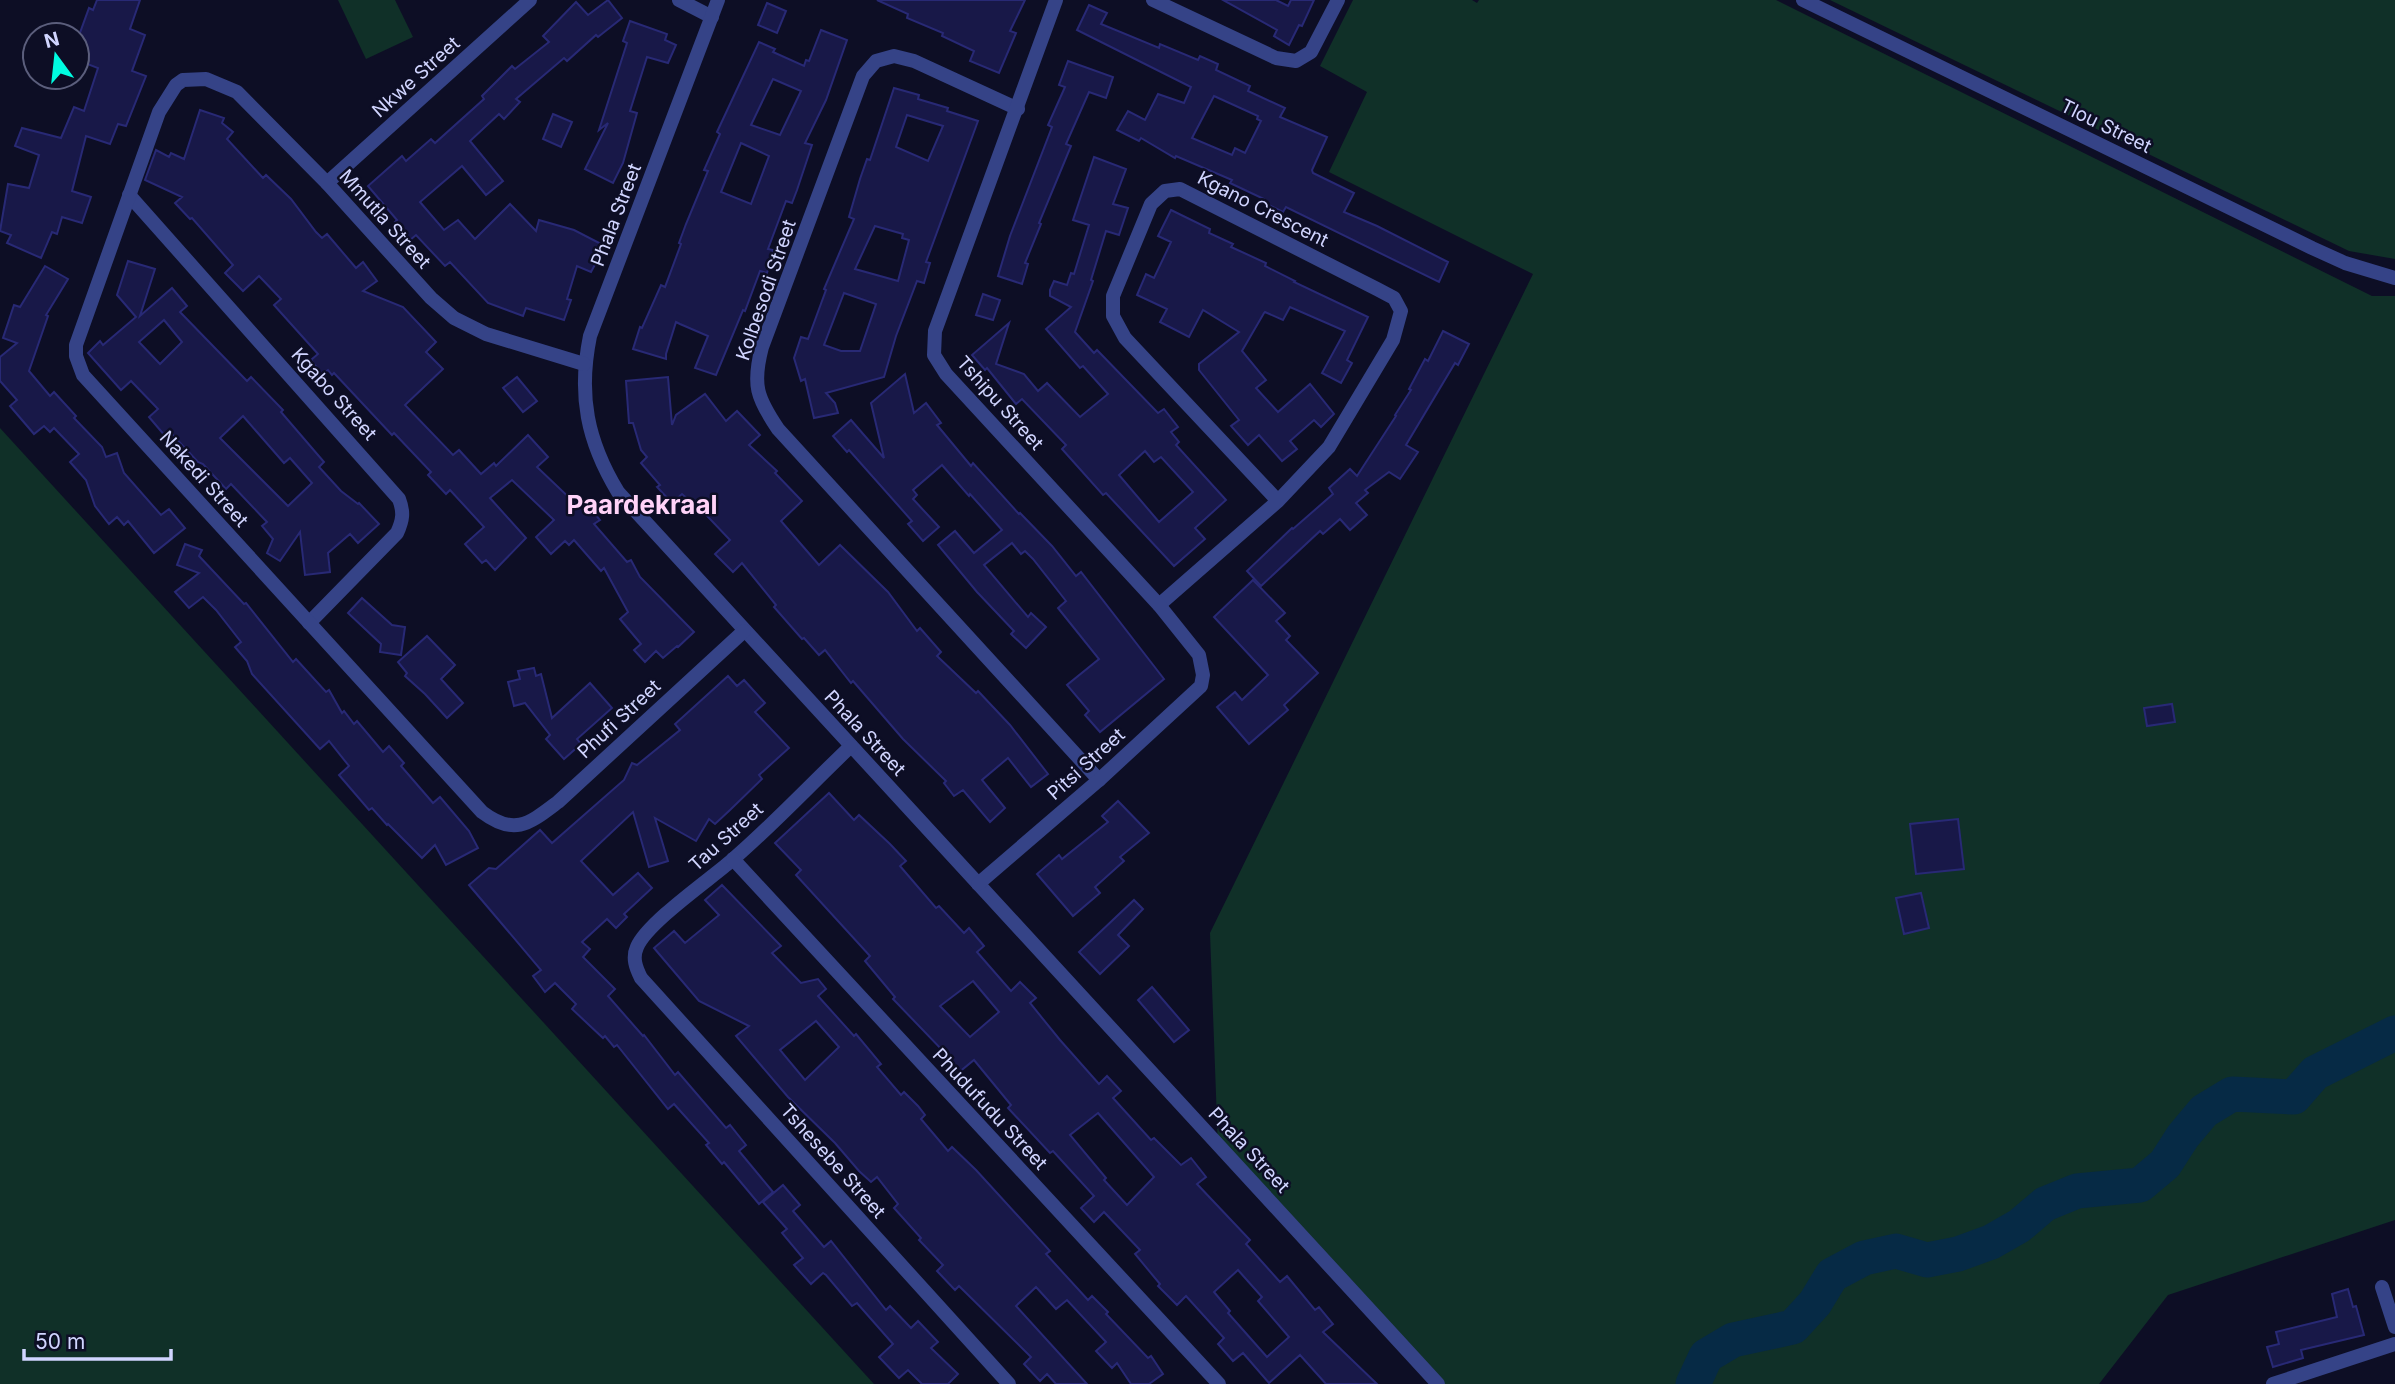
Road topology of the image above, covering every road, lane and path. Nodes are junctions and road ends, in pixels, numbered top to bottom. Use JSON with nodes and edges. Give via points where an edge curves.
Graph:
{"nodes":[{"id":1,"x":530,"y":0,"type":"edge"},
{"id":2,"x":679,"y":0,"type":"edge"},
{"id":3,"x":718,"y":0,"type":"edge"},
{"id":4,"x":1056,"y":0,"type":"edge"},
{"id":5,"x":1153,"y":0,"type":"edge"},
{"id":6,"x":1338,"y":0,"type":"edge"},
{"id":7,"x":1802,"y":0,"type":"edge"},
{"id":8,"x":712,"y":17,"type":"junction"},
{"id":9,"x":176,"y":85,"type":"joint"},
{"id":10,"x":1018,"y":109,"type":"junction"},
{"id":11,"x":327,"y":183,"type":"junction"},
{"id":12,"x":130,"y":195,"type":"junction"},
{"id":13,"x":2395,"y":278,"type":"edge"},
{"id":14,"x":584,"y":364,"type":"junction"},
{"id":15,"x":1278,"y":501,"type":"junction"},
{"id":16,"x":1159,"y":605,"type":"junction"},
{"id":17,"x":309,"y":623,"type":"junction"},
{"id":18,"x":744,"y":631,"type":"junction"},
{"id":19,"x":1202,"y":664,"type":"joint"},
{"id":20,"x":851,"y":746,"type":"junction"},
{"id":21,"x":1099,"y":780,"type":"junction"},
{"id":22,"x":514,"y":826,"type":"joint"},
{"id":23,"x":733,"y":859,"type":"junction"},
{"id":24,"x":978,"y":884,"type":"junction"},
{"id":25,"x":634,"y":959,"type":"joint"},
{"id":26,"x":2382,"y":1287,"type":"dead end"},
{"id":27,"x":2395,"y":1327,"type":"edge"},
{"id":28,"x":2395,"y":1344,"type":"edge"},
{"id":29,"x":1009,"y":1384,"type":"edge"},
{"id":30,"x":1219,"y":1384,"type":"edge"},
{"id":31,"x":1438,"y":1384,"type":"edge"},
{"id":32,"x":2273,"y":1384,"type":"edge"}],
"edges":[{"from":1,"to":11,"type":"street","name":"Nkwe Street"},
{"from":2,"to":8,"type":"street"},
{"from":3,"to":8,"type":"street","name":"Phala Street"},
{"from":4,"to":10,"type":"street","name":"Tshipu Street"},
{"from":5,"to":6,"type":"street","via":[[1276,58],[1296,61],[1311,52]]},
{"from":7,"to":13,"type":"street","name":"Tlou Street","via":[[2334,258]]},
{"from":8,"to":14,"type":"street","name":"Phala Street","via":[[597,314]]},
{"from":9,"to":11,"type":"street","name":"Mmutla Street","via":[[183,80],[206,79],[237,92]]},
{"from":9,"to":12,"type":"street","name":"Nakedi Street","via":[[159,112]]},
{"from":10,"to":16,"type":"street","name":"Tshipu Street","via":[[934,331],[934,355],[946,374]]},
{"from":10,"to":21,"type":"street","name":"Kolbesodi Street","via":[[914,61],[894,56],[876,61],[863,76],[762,348],[757,393],[778,429]]},
{"from":11,"to":14,"type":"street","name":"Mmutla Street","via":[[430,298],[454,318],[486,334]]},
{"from":12,"to":17,"type":"street","name":"Nakedi Street","via":[[76,345],[79,367]]},
{"from":12,"to":17,"type":"street","name":"Kgabo Street","via":[[399,499],[403,509],[397,533]]},
{"from":14,"to":18,"type":"street","name":"Phala Street","via":[[593,444],[618,492]]},
{"from":15,"to":15,"type":"street","name":"Kgano Crescent","via":[[1329,447],[1393,340],[1401,311],[1394,298],[1377,289],[1180,189],[1165,191],[1151,204],[1113,296],[1113,316],[1125,338]]},
{"from":15,"to":16,"type":"street","name":"Kgano Crescent"},
{"from":16,"to":19,"type":"street","name":"Tshipu Street"},
{"from":17,"to":22,"type":"street","name":"Nakedi Street","via":[[482,812],[496,823]]},
{"from":18,"to":20,"type":"street","name":"Phala Street"},
{"from":18,"to":22,"type":"street","name":"Phufi Street","via":[[558,802],[533,821]]},
{"from":19,"to":21,"type":"street","name":"Pitsi Street","via":[[1201,686]]},
{"from":20,"to":23,"type":"street","name":"Tau Street"},
{"from":20,"to":24,"type":"street","name":"Phala Street"},
{"from":21,"to":24,"type":"street","name":"Pitsi Street"},
{"from":23,"to":25,"type":"street","name":"Tau Street","via":[[646,932]]},
{"from":23,"to":30,"type":"street","name":"Phudufudu Street"},
{"from":24,"to":31,"type":"street","name":"Phala Street"},
{"from":25,"to":29,"type":"street","name":"Tshesebe Street","via":[[641,978]]},
{"from":26,"to":27,"type":"street"},
{"from":28,"to":32,"type":"street"}]}
